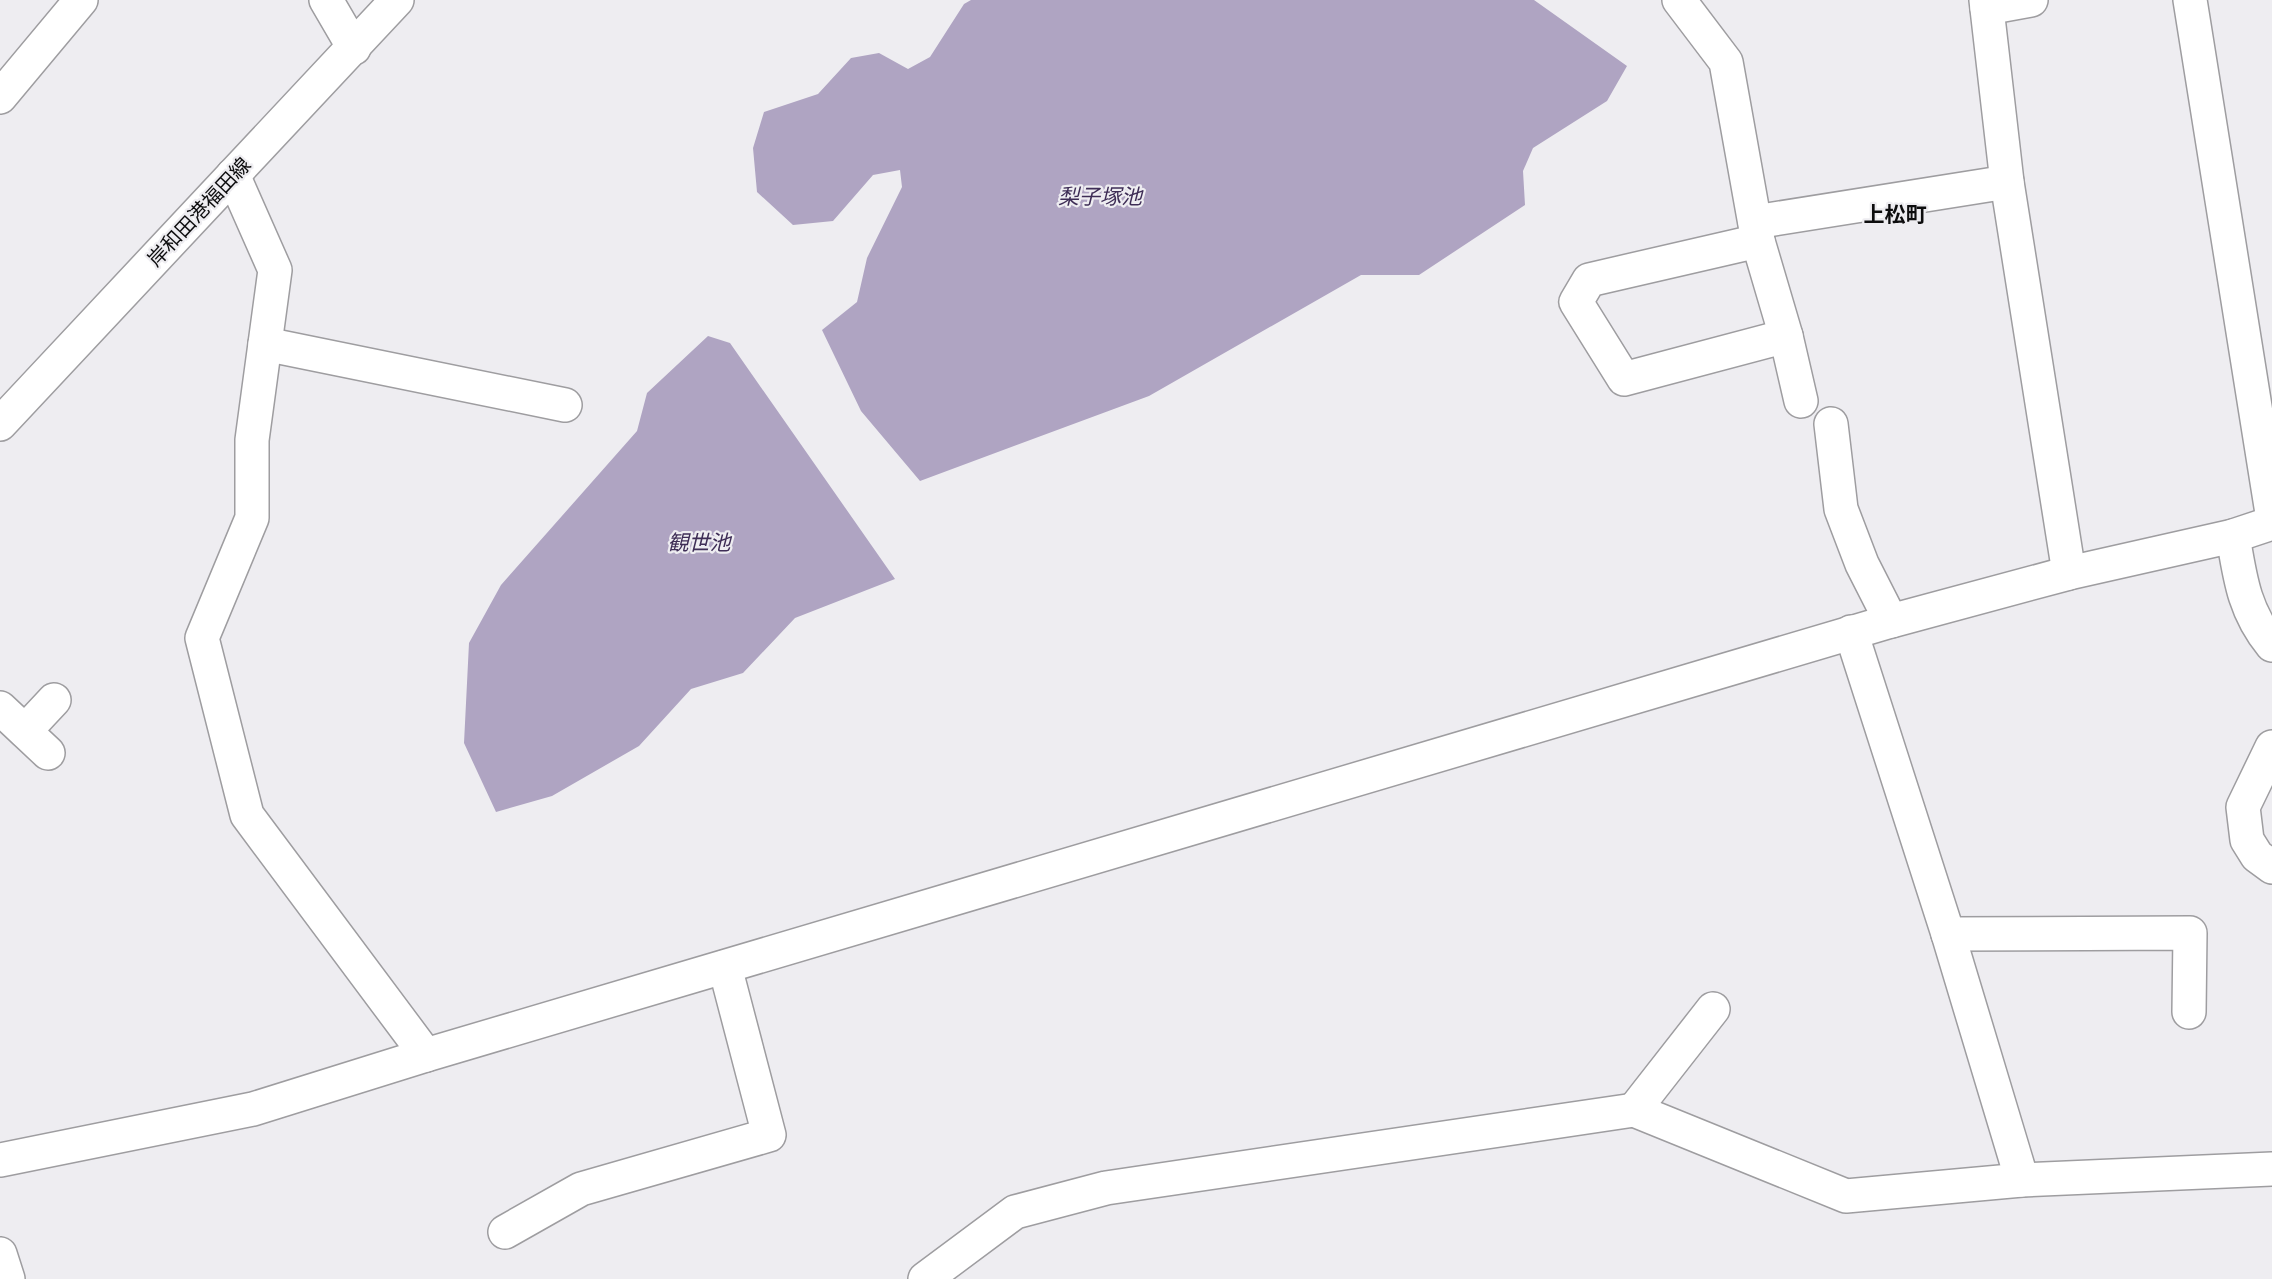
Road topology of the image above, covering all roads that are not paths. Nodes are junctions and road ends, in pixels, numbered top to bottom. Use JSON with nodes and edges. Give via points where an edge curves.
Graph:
{"nodes":[{"id":1,"x":81,"y":0,"type":"edge"},
{"id":2,"x":326,"y":0,"type":"edge"},
{"id":3,"x":397,"y":0,"type":"edge"},
{"id":4,"x":1679,"y":0,"type":"edge"},
{"id":5,"x":2031,"y":0,"type":"edge"},
{"id":6,"x":2190,"y":0,"type":"edge"},
{"id":7,"x":1987,"y":4,"type":"edge"},
{"id":8,"x":354,"y":48,"type":"junction"},
{"id":9,"x":0,"y":97,"type":"edge"},
{"id":10,"x":233,"y":175,"type":"junction"},
{"id":11,"x":2007,"y":182,"type":"junction"},
{"id":12,"x":1756,"y":231,"type":"junction"},
{"id":13,"x":1786,"y":336,"type":"junction"},
{"id":14,"x":265,"y":344,"type":"junction"},
{"id":15,"x":1801,"y":401,"type":"dead end"},
{"id":16,"x":565,"y":405,"type":"dead end"},
{"id":17,"x":0,"y":424,"type":"edge"},
{"id":18,"x":1831,"y":424,"type":"dead end"},
{"id":19,"x":2272,"y":513,"type":"edge"},
{"id":20,"x":2272,"y":523,"type":"edge"},
{"id":21,"x":2233,"y":536,"type":"junction"},
{"id":22,"x":2069,"y":573,"type":"junction"},
{"id":23,"x":1891,"y":621,"type":"junction"},
{"id":24,"x":1851,"y":632,"type":"junction"},
{"id":25,"x":2272,"y":645,"type":"edge"},
{"id":26,"x":54,"y":700,"type":"dead end"},
{"id":27,"x":0,"y":708,"type":"edge"},
{"id":28,"x":2272,"y":747,"type":"edge"},
{"id":29,"x":2272,"y":867,"type":"edge"},
{"id":30,"x":1948,"y":934,"type":"junction"},
{"id":31,"x":725,"y":967,"type":"junction"},
{"id":32,"x":1713,"y":1009,"type":"dead end"},
{"id":33,"x":2189,"y":1012,"type":"dead end"},
{"id":34,"x":426,"y":1055,"type":"junction"},
{"id":35,"x":1634,"y":1110,"type":"junction"},
{"id":36,"x":0,"y":1160,"type":"edge"},
{"id":37,"x":2272,"y":1169,"type":"edge"},
{"id":38,"x":2022,"y":1180,"type":"junction"},
{"id":39,"x":505,"y":1232,"type":"dead end"},
{"id":40,"x":0,"y":1254,"type":"edge"},
{"id":41,"x":8,"y":1279,"type":"edge"},
{"id":42,"x":925,"y":1279,"type":"edge"}],
"edges":[{"from":1,"to":9,"type":"street"},
{"from":2,"to":8,"type":"street"},
{"from":3,"to":8,"type":"street","name":"岸和田港福田線"},
{"from":4,"to":12,"type":"street","via":[[1726,62]]},
{"from":5,"to":7,"type":"street"},
{"from":6,"to":19,"type":"street"},
{"from":7,"to":11,"type":"street"},
{"from":8,"to":10,"type":"street","name":"岸和田港福田線"},
{"from":10,"to":14,"type":"street","via":[[275,270]]},
{"from":10,"to":17,"type":"street","name":"岸和田港福田線"},
{"from":11,"to":12,"type":"street"},
{"from":11,"to":22,"type":"street"},
{"from":12,"to":13,"type":"street"},
{"from":12,"to":13,"type":"street","via":[[1589,280],[1576,302],[1624,379]]},
{"from":13,"to":15,"type":"street"},
{"from":14,"to":16,"type":"street"},
{"from":14,"to":34,"type":"street","via":[[252,440],[252,518],[202,638],[247,815]]},
{"from":18,"to":23,"type":"street","via":[[1841,509],[1862,564]]},
{"from":20,"to":21,"type":"street"},
{"from":21,"to":22,"type":"street"},
{"from":21,"to":25,"type":"street","via":[[2242,590],[2258,628]]},
{"from":22,"to":23,"type":"street"},
{"from":23,"to":24,"type":"street"},
{"from":24,"to":30,"type":"street"},
{"from":24,"to":31,"type":"street"},
{"from":26,"to":27,"type":"street","via":[[37,742]]},
{"from":28,"to":29,"type":"street","via":[[2243,807],[2247,840]]},
{"from":30,"to":33,"type":"street","via":[[2190,933]]},
{"from":30,"to":38,"type":"street"},
{"from":31,"to":34,"type":"street"},
{"from":31,"to":39,"type":"street","via":[[769,1135],[581,1189]]},
{"from":32,"to":35,"type":"street"},
{"from":34,"to":36,"type":"street","via":[[253,1109]]},
{"from":35,"to":38,"type":"street","via":[[1846,1196]]},
{"from":35,"to":42,"type":"street","via":[[1106,1188],[1015,1212]]},
{"from":37,"to":38,"type":"street"},
{"from":40,"to":41,"type":"street"}]}
